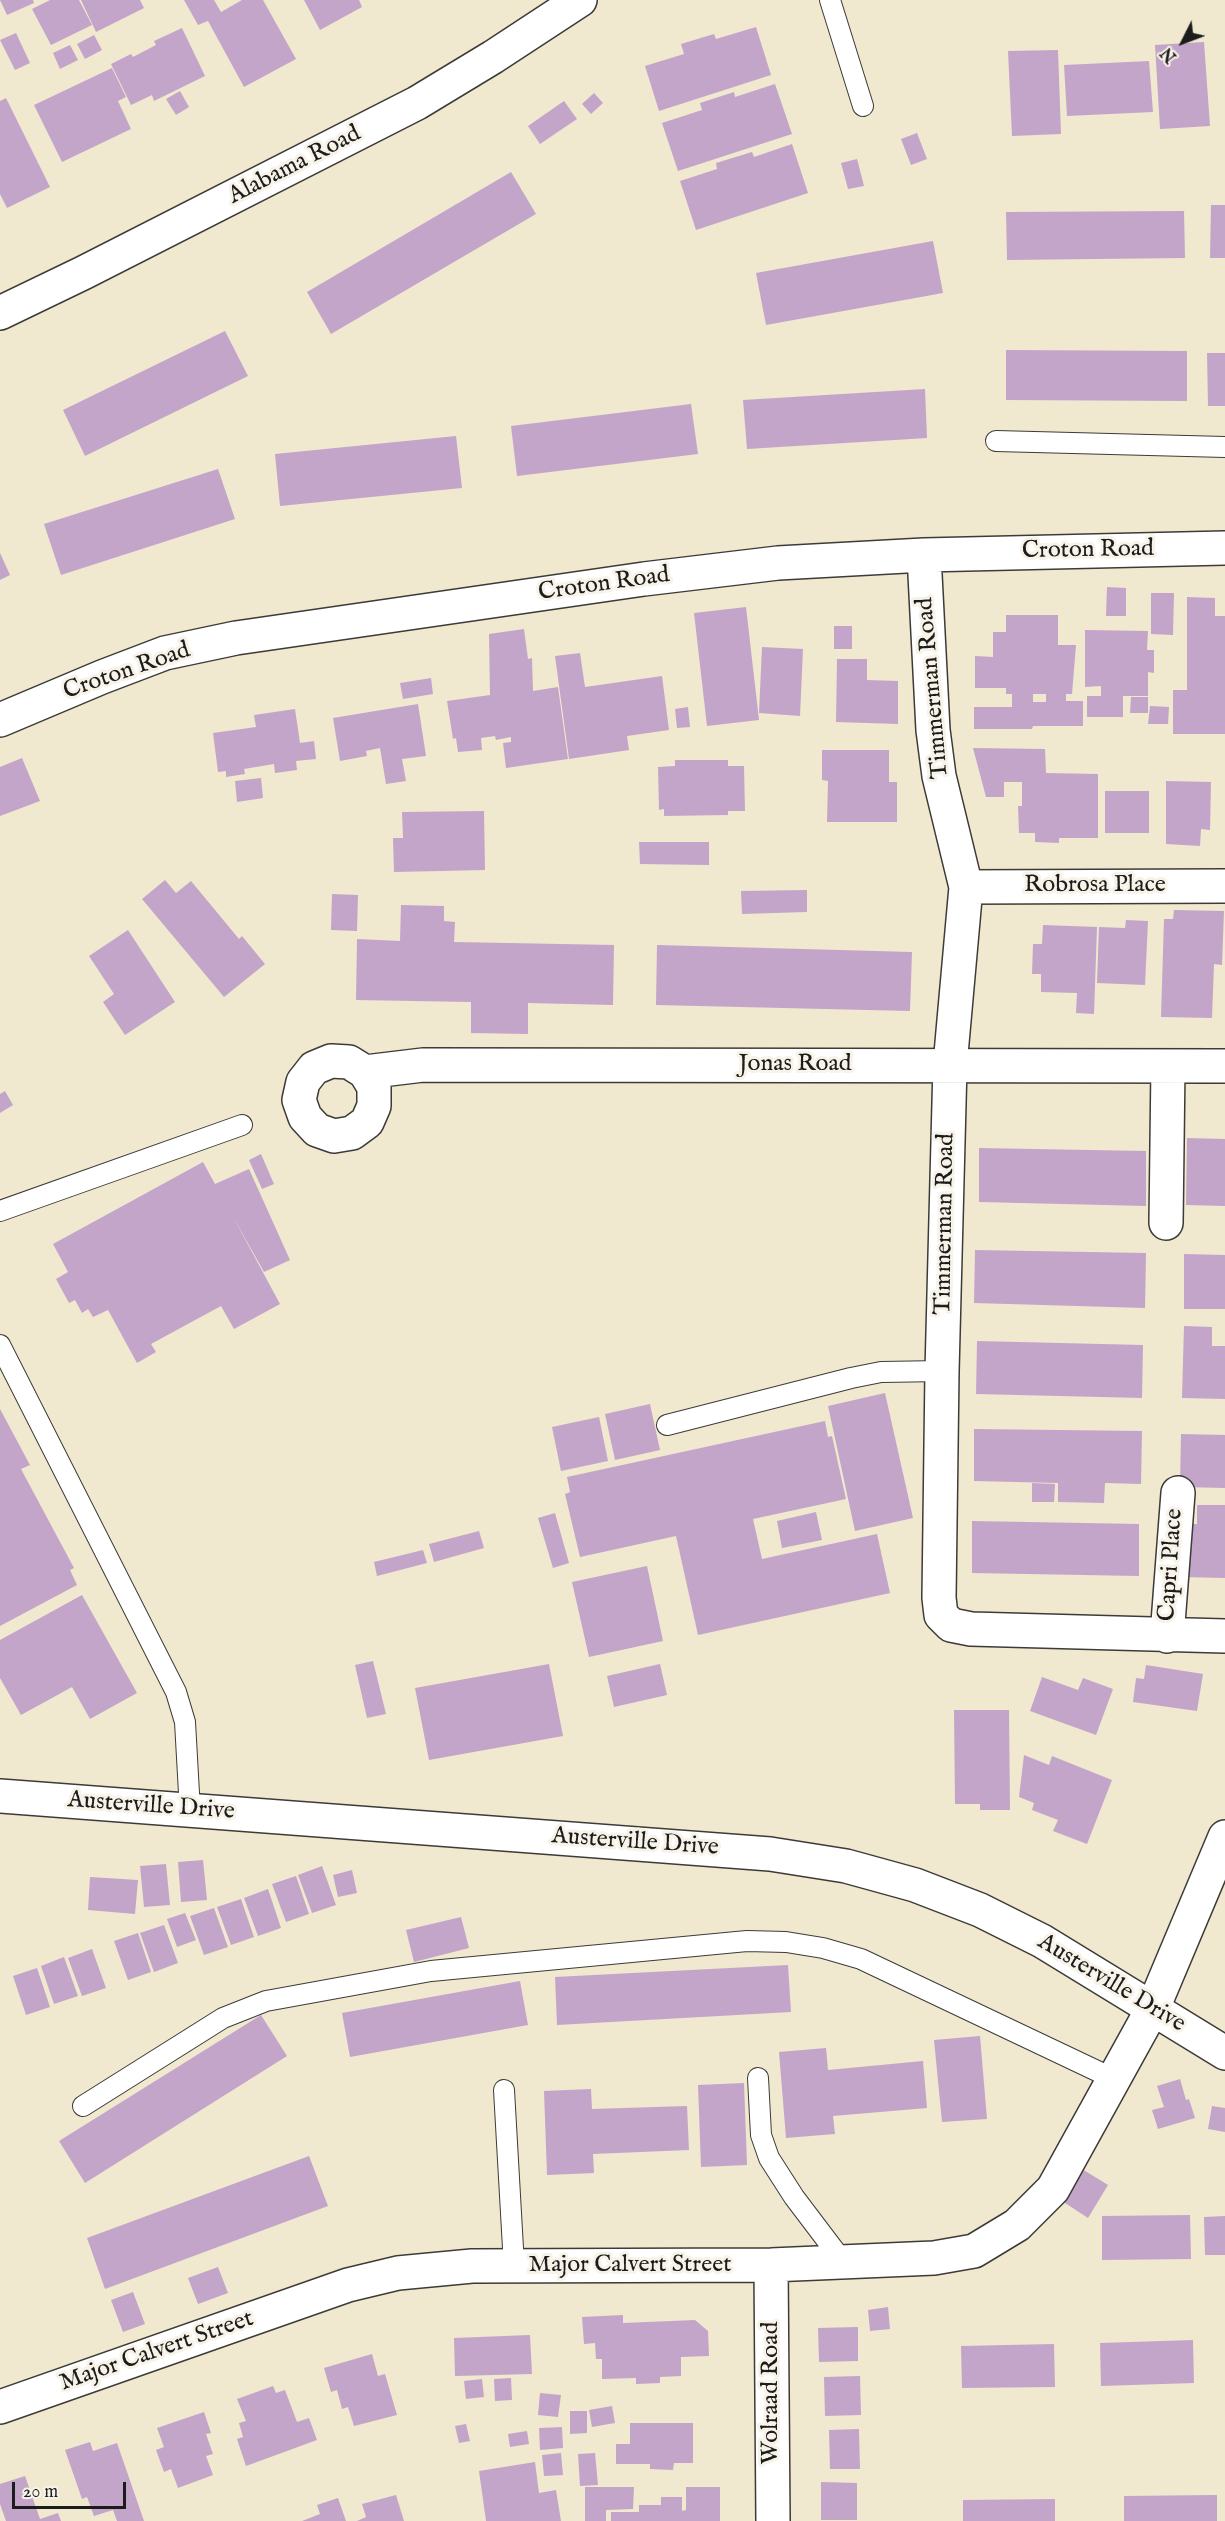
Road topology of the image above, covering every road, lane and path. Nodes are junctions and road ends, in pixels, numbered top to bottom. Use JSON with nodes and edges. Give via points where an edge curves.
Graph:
{"nodes":[{"id":1,"x":580,"y":0,"type":"edge"},
{"id":2,"x":830,"y":0,"type":"edge"},
{"id":3,"x":863,"y":106,"type":"dead end"},
{"id":4,"x":0,"y":313,"type":"edge"},
{"id":5,"x":996,"y":441,"type":"dead end"},
{"id":6,"x":1225,"y":447,"type":"edge"},
{"id":7,"x":1225,"y":548,"type":"edge"},
{"id":8,"x":924,"y":555,"type":"junction"},
{"id":9,"x":0,"y":720,"type":"edge"},
{"id":10,"x":966,"y":886,"type":"junction"},
{"id":11,"x":1225,"y":886,"type":"edge"},
{"id":12,"x":950,"y":1065,"type":"junction"},
{"id":13,"x":1168,"y":1066,"type":"junction"},
{"id":14,"x":1225,"y":1066,"type":"edge"},
{"id":15,"x":365,"y":1072,"type":"dead end"},
{"id":16,"x":242,"y":1125,"type":"dead end"},
{"id":17,"x":0,"y":1211,"type":"edge"},
{"id":18,"x":1166,"y":1223,"type":"dead end"},
{"id":19,"x":0,"y":1345,"type":"edge"},
{"id":20,"x":942,"y":1371,"type":"junction"},
{"id":21,"x":667,"y":1425,"type":"dead end"},
{"id":22,"x":1178,"y":1493,"type":"dead end"},
{"id":23,"x":1167,"y":1636,"type":"junction"},
{"id":24,"x":1223,"y":1639,"type":"edge"},
{"id":25,"x":0,"y":1796,"type":"edge"},
{"id":26,"x":190,"y":1811,"type":"junction"},
{"id":27,"x":1225,"y":1837,"type":"edge"},
{"id":28,"x":1153,"y":2008,"type":"junction"},
{"id":29,"x":1225,"y":2053,"type":"edge"},
{"id":30,"x":758,"y":2078,"type":"dead end"},
{"id":31,"x":1114,"y":2079,"type":"junction"},
{"id":32,"x":504,"y":2090,"type":"dead end"},
{"id":33,"x":83,"y":2106,"type":"dead end"},
{"id":34,"x":844,"y":2263,"type":"junction"},
{"id":35,"x":771,"y":2265,"type":"junction"},
{"id":36,"x":514,"y":2266,"type":"junction"},
{"id":37,"x":0,"y":2407,"type":"edge"},
{"id":38,"x":773,"y":2521,"type":"edge"}],
"edges":[{"from":1,"to":4,"type":"street","name":"Alabama Road","via":[[417,104]]},
{"from":2,"to":3,"type":"lane"},
{"from":5,"to":6,"type":"lane"},
{"from":7,"to":8,"type":"street","name":"Croton Road"},
{"from":8,"to":9,"type":"street","name":"Croton Road","via":[[777,563],[236,638],[165,653]]},
{"from":8,"to":10,"type":"street","name":"Timmerman Road","via":[[936,753]]},
{"from":10,"to":11,"type":"street","name":"Robrosa Place"},
{"from":10,"to":12,"type":"street","name":"Timmerman Road"},
{"from":12,"to":13,"type":"street","name":"Jonas Road"},
{"from":12,"to":15,"type":"street","name":"Jonas Road","via":[[423,1065]]},
{"from":12,"to":20,"type":"street","name":"Timmerman Road"},
{"from":13,"to":14,"type":"street","name":"Jonas Road"},
{"from":13,"to":18,"type":"street"},
{"from":16,"to":17,"type":"lane"},
{"from":19,"to":26,"type":"lane","via":[[176,1692],[185,1722]]},
{"from":20,"to":21,"type":"lane","via":[[881,1372]]},
{"from":20,"to":23,"type":"street","name":"Timmerman Road","via":[[941,1615],[951,1625],[971,1629]]},
{"from":22,"to":23,"type":"street","name":"Capri Place"},
{"from":23,"to":24,"type":"street","name":"Timmerman Road"},
{"from":25,"to":26,"type":"street","name":"Austerville Drive"},
{"from":26,"to":28,"type":"street","name":"Austerville Drive","via":[[770,1854],[846,1866],[915,1885],[980,1910],[1042,1941]]},
{"from":27,"to":28,"type":"street","name":"Major Calvert Street"},
{"from":28,"to":29,"type":"street","name":"Austerville Drive"},
{"from":28,"to":31,"type":"street","name":"Major Calvert Street"},
{"from":30,"to":34,"type":"lane","via":[[761,2135],[769,2158]]},
{"from":31,"to":33,"type":"lane","via":[[861,1959],[786,1942],[747,1941],[430,1971],[266,2001],[224,2018]]},
{"from":31,"to":34,"type":"street","name":"Major Calvert Street","via":[[1053,2189],[1017,2225],[974,2251],[934,2258]]},
{"from":32,"to":36,"type":"lane"},
{"from":34,"to":35,"type":"street","name":"Major Calvert Street"},
{"from":35,"to":36,"type":"street","name":"Major Calvert Street"},
{"from":35,"to":38,"type":"street","name":"Wolraad Road"},
{"from":36,"to":37,"type":"street","name":"Major Calvert Street","via":[[428,2269],[348,2285]]}]}
